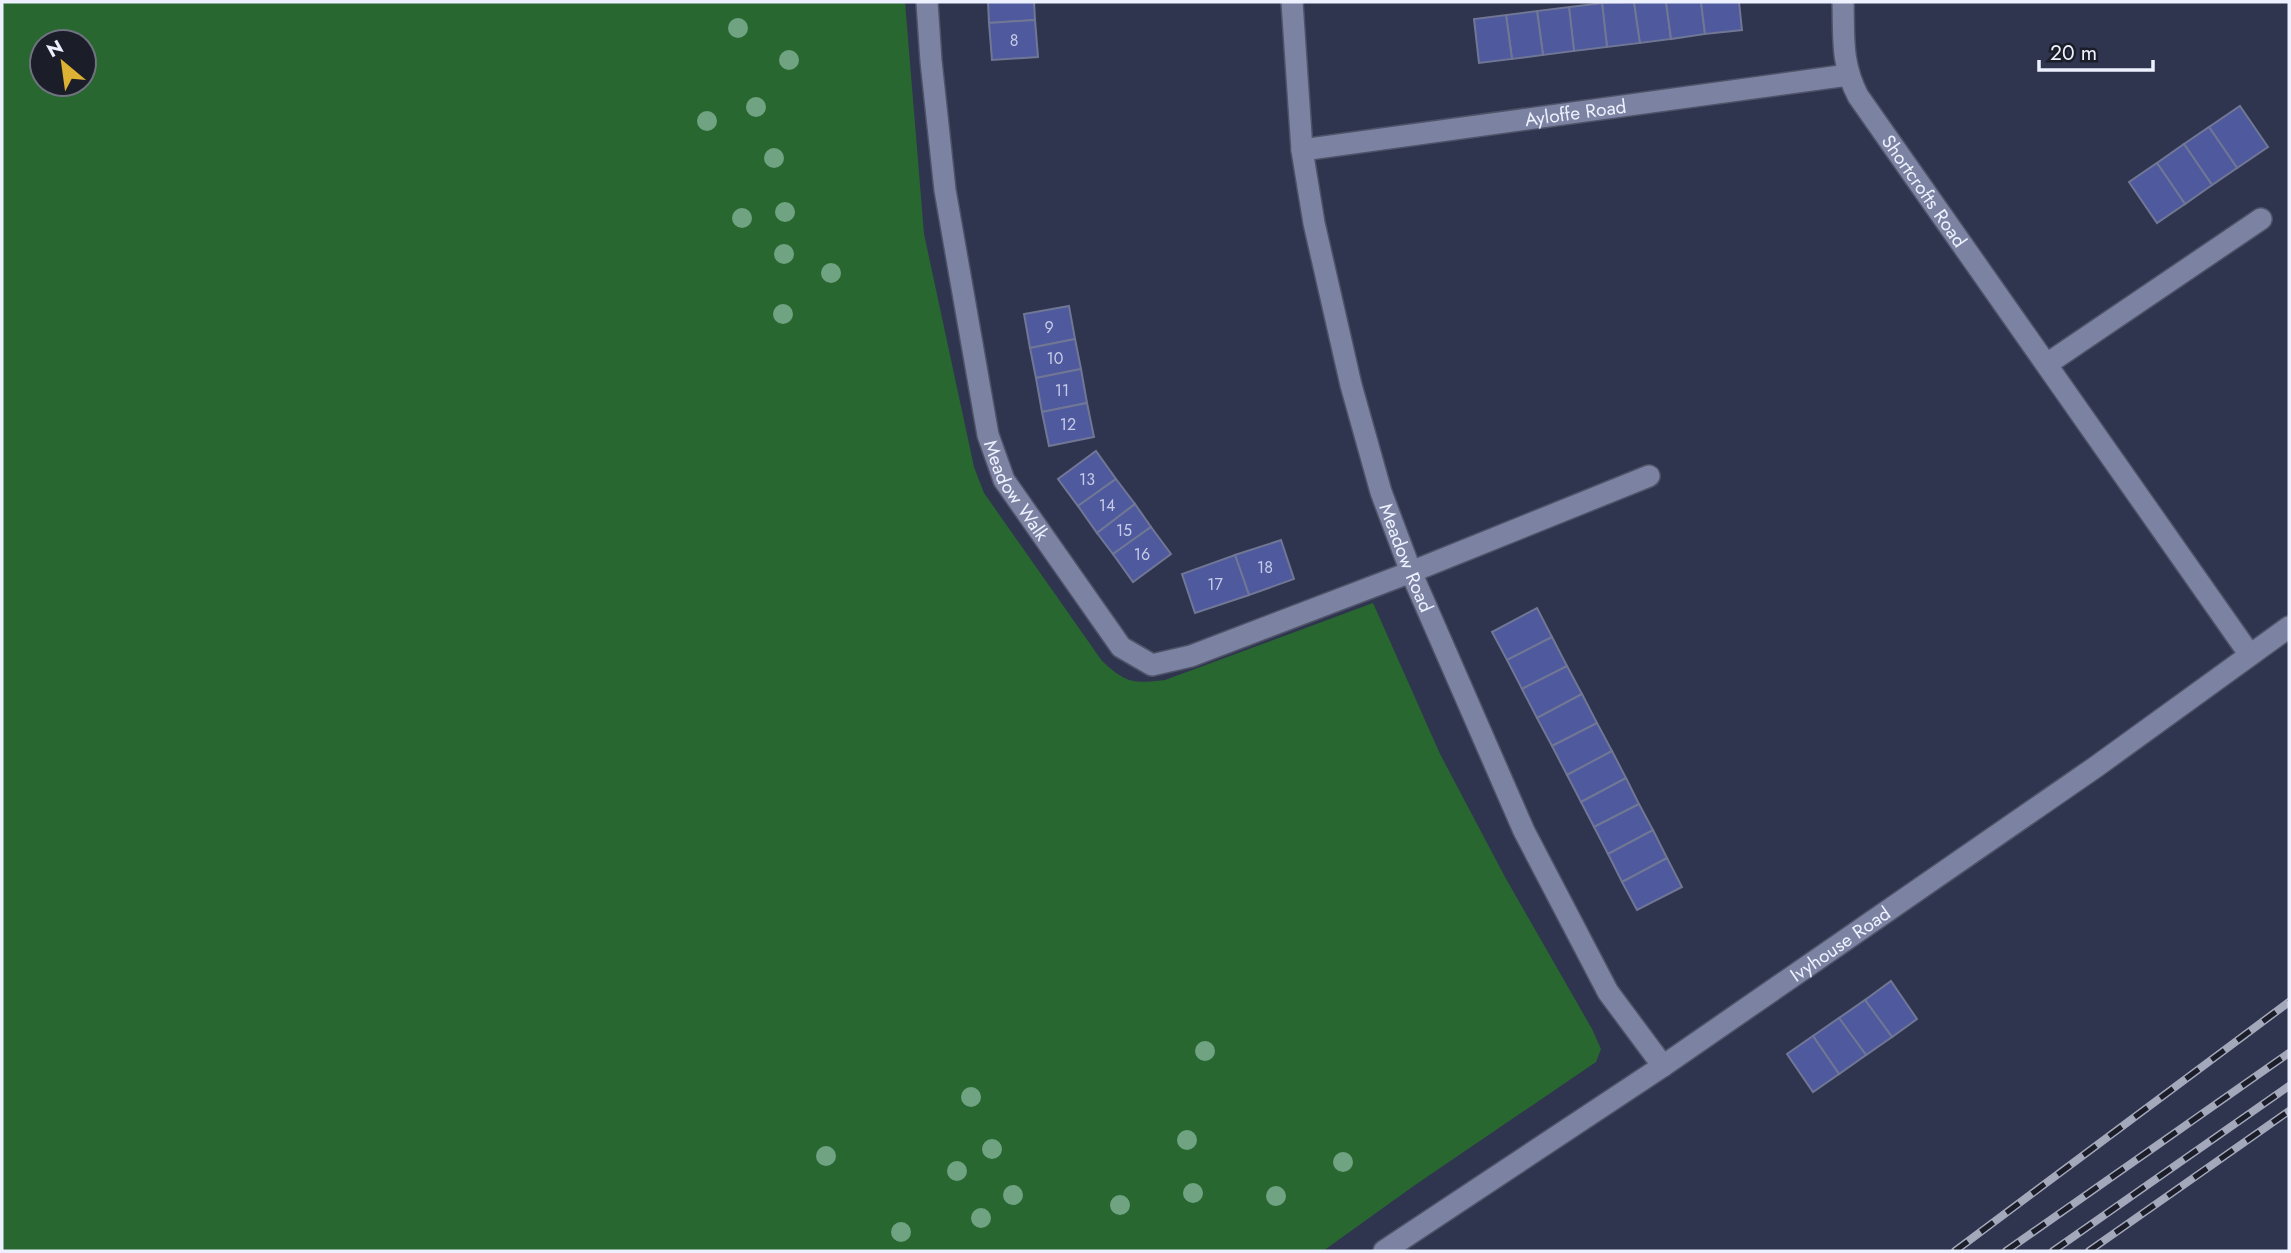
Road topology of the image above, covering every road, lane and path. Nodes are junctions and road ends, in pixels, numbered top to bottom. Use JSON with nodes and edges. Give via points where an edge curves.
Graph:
{"nodes":[{"id":1,"x":927,"y":2,"type":"edge"},
{"id":2,"x":1292,"y":2,"type":"edge"},
{"id":3,"x":1843,"y":2,"type":"edge"},
{"id":4,"x":1848,"y":75,"type":"junction"},
{"id":5,"x":1303,"y":150,"type":"junction"},
{"id":6,"x":2261,"y":219,"type":"dead end"},
{"id":7,"x":2048,"y":364,"type":"junction"},
{"id":8,"x":1649,"y":476,"type":"dead end"},
{"id":9,"x":1411,"y":572,"type":"junction"},
{"id":10,"x":2289,"y":627,"type":"edge"},
{"id":11,"x":2249,"y":655,"type":"junction"},
{"id":12,"x":1663,"y":1066,"type":"junction"},
{"id":13,"x":1384,"y":1251,"type":"edge"}],
"edges":[{"from":1,"to":9,"type":"street","name":"Meadow Walk","via":[[945,190],[988,435],[1004,480],[1121,647],[1152,665],[1191,656]]},
{"from":2,"to":5,"type":"street","name":"Meadow Road"},
{"from":3,"to":4,"type":"street","name":"Shortcrofts Road"},
{"from":4,"to":5,"type":"street","name":"Ayloffe Road"},
{"from":4,"to":7,"type":"street","name":"Shortcrofts Road","via":[[1858,96]]},
{"from":5,"to":9,"type":"street","name":"Meadow Road","via":[[1314,223],[1351,385],[1381,492]]},
{"from":6,"to":7,"type":"street"},
{"from":7,"to":11,"type":"street","name":"Shortcrofts Road"},
{"from":8,"to":9,"type":"street","name":"Meadow Walk"},
{"from":9,"to":12,"type":"street","name":"Meadow Road","via":[[1529,842],[1608,992]]},
{"from":10,"to":11,"type":"street","name":"Ivyhouse Road"},
{"from":11,"to":12,"type":"street","name":"Ivyhouse Road","via":[[2097,766]]},
{"from":12,"to":13,"type":"street","name":"Ivyhouse Road"}]}
